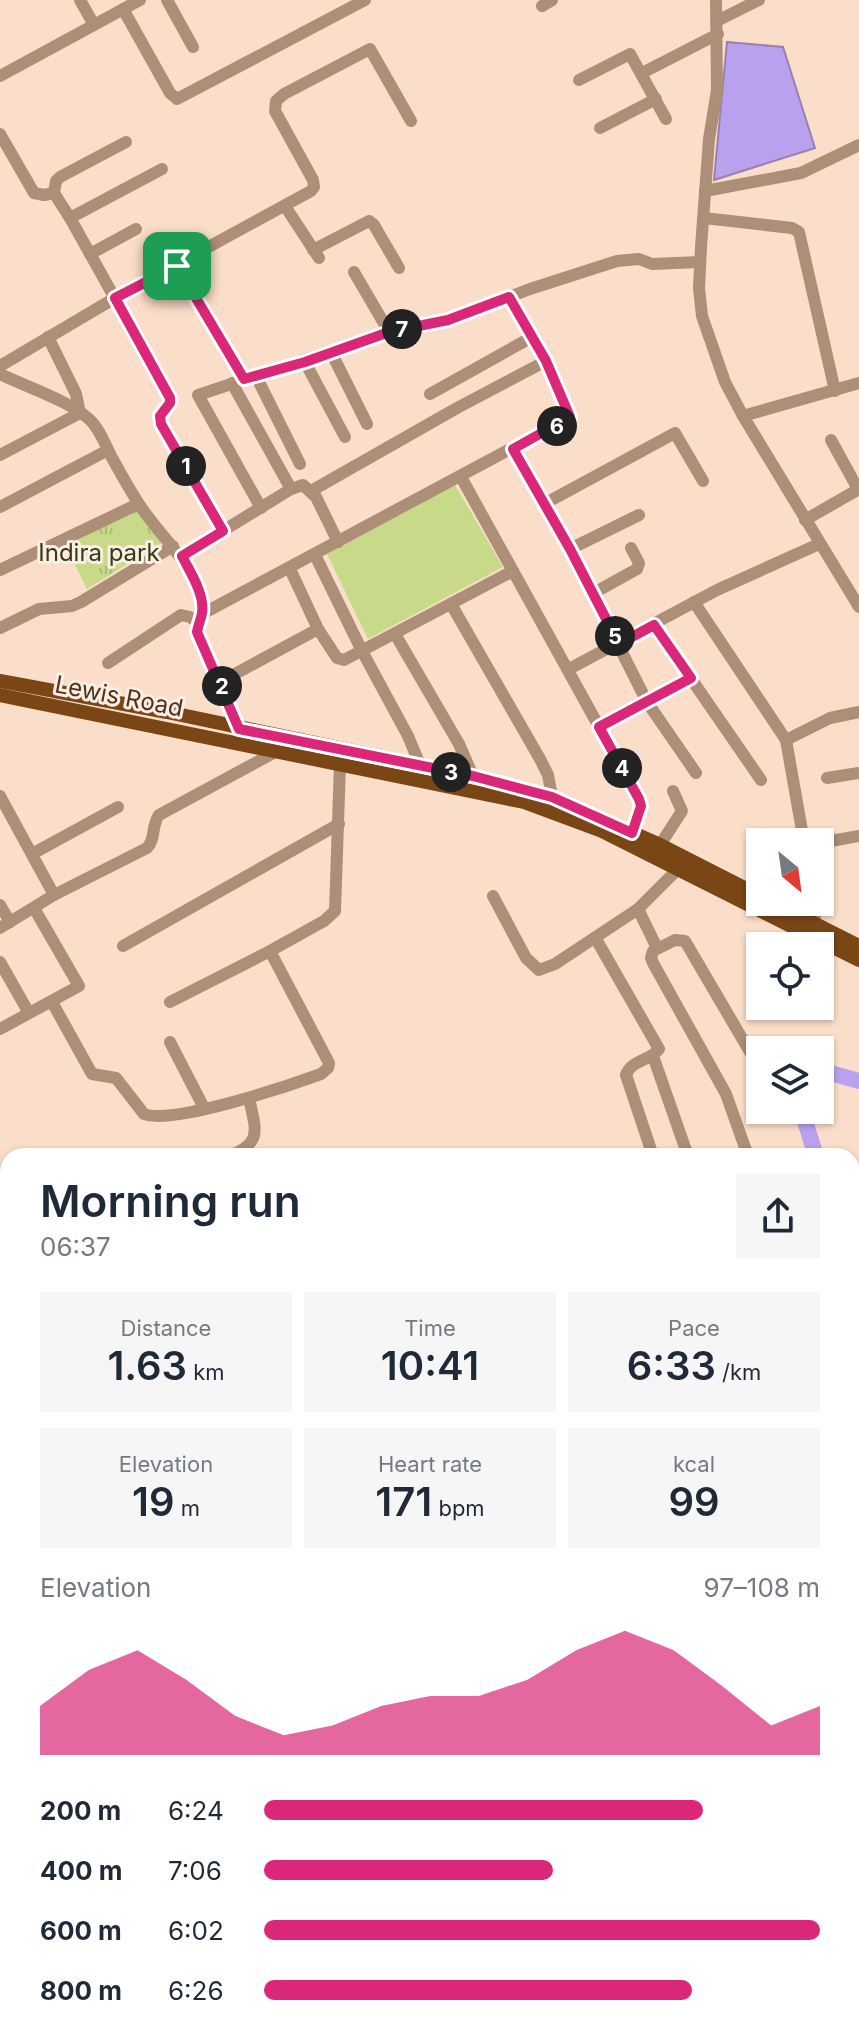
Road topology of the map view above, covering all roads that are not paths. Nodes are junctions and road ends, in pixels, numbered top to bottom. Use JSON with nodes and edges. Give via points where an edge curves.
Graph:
{"nodes":[{"id":1,"x":80,"y":0,"type":"edge"},
{"id":2,"x":140,"y":0,"type":"edge"},
{"id":3,"x":167,"y":0,"type":"edge"},
{"id":4,"x":365,"y":0,"type":"edge"},
{"id":5,"x":716,"y":0,"type":"edge"},
{"id":6,"x":759,"y":0,"type":"edge"},
{"id":7,"x":123,"y":9,"type":"junction"},
{"id":8,"x":94,"y":25,"type":"junction"},
{"id":9,"x":718,"y":28,"type":"junction"},
{"id":10,"x":193,"y":47,"type":"dead end"},
{"id":11,"x":642,"y":73,"type":"junction"},
{"id":12,"x":0,"y":76,"type":"edge"},
{"id":13,"x":579,"y":80,"type":"dead end"},
{"id":14,"x":656,"y":99,"type":"junction"},
{"id":15,"x":666,"y":119,"type":"dead end"},
{"id":16,"x":411,"y":121,"type":"dead end"},
{"id":17,"x":600,"y":128,"type":"dead end"},
{"id":18,"x":1,"y":137,"type":"edge"},
{"id":19,"x":126,"y":142,"type":"dead end"},
{"id":20,"x":859,"y":145,"type":"edge"},
{"id":21,"x":162,"y":169,"type":"dead end"},
{"id":22,"x":705,"y":191,"type":"junction"},
{"id":23,"x":54,"y":193,"type":"junction"},
{"id":24,"x":285,"y":206,"type":"junction"},
{"id":25,"x":70,"y":218,"type":"junction"},
{"id":26,"x":704,"y":218,"type":"junction"},
{"id":27,"x":136,"y":229,"type":"dead end"},
{"id":28,"x":90,"y":254,"type":"junction"},
{"id":29,"x":700,"y":262,"type":"junction"},
{"id":30,"x":177,"y":266,"type":"junction"},
{"id":31,"x":399,"y":268,"type":"dead end"},
{"id":32,"x":354,"y":272,"type":"dead end"},
{"id":33,"x":509,"y":297,"type":"junction"},
{"id":34,"x":115,"y":298,"type":"junction"},
{"id":35,"x":389,"y":332,"type":"junction"},
{"id":36,"x":48,"y":337,"type":"junction"},
{"id":37,"x":532,"y":337,"type":"junction"},
{"id":38,"x":331,"y":352,"type":"junction"},
{"id":39,"x":546,"y":361,"type":"junction"},
{"id":40,"x":305,"y":362,"type":"junction"},
{"id":41,"x":0,"y":366,"type":"edge"},
{"id":42,"x":0,"y":374,"type":"edge"},
{"id":43,"x":244,"y":379,"type":"junction"},
{"id":44,"x":859,"y":383,"type":"edge"},
{"id":45,"x":835,"y":391,"type":"junction"},
{"id":46,"x":430,"y":394,"type":"dead end"},
{"id":47,"x":80,"y":413,"type":"junction"},
{"id":48,"x":743,"y":416,"type":"junction"},
{"id":49,"x":367,"y":424,"type":"dead end"},
{"id":50,"x":345,"y":437,"type":"dead end"},
{"id":51,"x":831,"y":440,"type":"dead end"},
{"id":52,"x":513,"y":449,"type":"junction"},
{"id":53,"x":108,"y":450,"type":"junction"},
{"id":54,"x":0,"y":455,"type":"edge"},
{"id":55,"x":300,"y":464,"type":"dead end"},
{"id":56,"x":461,"y":477,"type":"junction"},
{"id":57,"x":703,"y":481,"type":"dead end"},
{"id":58,"x":291,"y":489,"type":"junction"},
{"id":59,"x":858,"y":489,"type":"edge"},
{"id":60,"x":311,"y":491,"type":"junction"},
{"id":61,"x":138,"y":504,"type":"junction"},
{"id":62,"x":544,"y":504,"type":"junction"},
{"id":63,"x":0,"y":507,"type":"edge"},
{"id":64,"x":261,"y":508,"type":"junction"},
{"id":65,"x":639,"y":515,"type":"dead end"},
{"id":66,"x":805,"y":520,"type":"junction"},
{"id":67,"x":223,"y":531,"type":"junction"},
{"id":68,"x":338,"y":542,"type":"junction"},
{"id":69,"x":819,"y":544,"type":"junction"},
{"id":70,"x":631,"y":548,"type":"dead end"},
{"id":71,"x":570,"y":549,"type":"junction"},
{"id":72,"x":178,"y":551,"type":"junction"},
{"id":73,"x":315,"y":555,"type":"junction"},
{"id":74,"x":290,"y":569,"type":"junction"},
{"id":75,"x":0,"y":570,"type":"edge"},
{"id":76,"x":513,"y":571,"type":"junction"},
{"id":77,"x":592,"y":594,"type":"junction"},
{"id":78,"x":694,"y":602,"type":"junction"},
{"id":79,"x":451,"y":604,"type":"junction"},
{"id":80,"x":859,"y":607,"type":"edge"},
{"id":81,"x":200,"y":619,"type":"junction"},
{"id":82,"x":654,"y":625,"type":"junction"},
{"id":83,"x":0,"y":628,"type":"edge"},
{"id":84,"x":318,"y":629,"type":"junction"},
{"id":85,"x":395,"y":634,"type":"junction"},
{"id":86,"x":619,"y":644,"type":"junction"},
{"id":87,"x":362,"y":651,"type":"junction"},
{"id":88,"x":108,"y":663,"type":"dead end"},
{"id":89,"x":569,"y":669,"type":"junction"},
{"id":90,"x":691,"y":678,"type":"junction"},
{"id":91,"x":0,"y":681,"type":"edge"},
{"id":92,"x":220,"y":682,"type":"junction"},
{"id":93,"x":0,"y":695,"type":"edge"},
{"id":94,"x":647,"y":702,"type":"junction"},
{"id":95,"x":859,"y":712,"type":"edge"},
{"id":96,"x":166,"y":720,"type":"junction"},
{"id":97,"x":599,"y":727,"type":"junction"},
{"id":98,"x":239,"y":729,"type":"junction"},
{"id":99,"x":786,"y":740,"type":"junction"},
{"id":100,"x":279,"y":750,"type":"junction"},
{"id":101,"x":340,"y":764,"type":"junction"},
{"id":102,"x":420,"y":765,"type":"junction"},
{"id":103,"x":696,"y":773,"type":"dead end"},
{"id":104,"x":859,"y":773,"type":"edge"},
{"id":105,"x":473,"y":776,"type":"junction"},
{"id":106,"x":827,"y":778,"type":"dead end"},
{"id":107,"x":761,"y":780,"type":"dead end"},
{"id":108,"x":673,"y":791,"type":"dead end"},
{"id":109,"x":0,"y":796,"type":"edge"},
{"id":110,"x":552,"y":797,"type":"junction"},
{"id":111,"x":118,"y":807,"type":"dead end"},
{"id":112,"x":339,"y":824,"type":"junction"},
{"id":113,"x":802,"y":828,"type":"edge"},
{"id":114,"x":632,"y":833,"type":"junction"},
{"id":115,"x":859,"y":836,"type":"edge"},
{"id":116,"x":834,"y":840,"type":"edge"},
{"id":117,"x":660,"y":845,"type":"junction"},
{"id":118,"x":32,"y":854,"type":"junction"},
{"id":119,"x":677,"y":870,"type":"junction"},
{"id":120,"x":746,"y":889,"type":"edge"},
{"id":121,"x":54,"y":895,"type":"junction"},
{"id":122,"x":493,"y":896,"type":"dead end"},
{"id":123,"x":0,"y":905,"type":"edge"},
{"id":124,"x":34,"y":908,"type":"junction"},
{"id":125,"x":638,"y":909,"type":"junction"},
{"id":126,"x":799,"y":916,"type":"edge"},
{"id":127,"x":815,"y":916,"type":"edge"},
{"id":128,"x":815,"y":924,"type":"junction"},
{"id":129,"x":5,"y":925,"type":"edge"},
{"id":130,"x":596,"y":939,"type":"junction"},
{"id":131,"x":123,"y":946,"type":"dead end"},
{"id":132,"x":859,"y":946,"type":"edge"},
{"id":133,"x":657,"y":948,"type":"junction"},
{"id":134,"x":270,"y":951,"type":"junction"},
{"id":135,"x":859,"y":960,"type":"edge"},
{"id":136,"x":0,"y":962,"type":"edge"},
{"id":137,"x":52,"y":1002,"type":"junction"},
{"id":138,"x":170,"y":1002,"type":"dead end"},
{"id":139,"x":29,"y":1013,"type":"junction"},
{"id":140,"x":0,"y":1029,"type":"edge"},
{"id":141,"x":170,"y":1042,"type":"dead end"},
{"id":142,"x":746,"y":1045,"type":"edge"},
{"id":143,"x":653,"y":1056,"type":"junction"},
{"id":144,"x":249,"y":1098,"type":"junction"},
{"id":145,"x":204,"y":1108,"type":"junction"},
{"id":146,"x":246,"y":1148,"type":"edge"},
{"id":147,"x":650,"y":1148,"type":"edge"},
{"id":148,"x":685,"y":1148,"type":"edge"},
{"id":149,"x":745,"y":1148,"type":"edge"}],
"edges":[{"from":1,"to":8,"type":"street"},
{"from":2,"to":7,"type":"street"},
{"from":3,"to":10,"type":"street"},
{"from":4,"to":7,"type":"street","via":[[177,99]]},
{"from":5,"to":9,"type":"street"},
{"from":6,"to":9,"type":"street"},
{"from":7,"to":8,"type":"street"},
{"from":8,"to":12,"type":"street"},
{"from":9,"to":11,"type":"street"},
{"from":9,"to":22,"type":"street"},
{"from":11,"to":13,"type":"street","via":[[626,54]]},
{"from":11,"to":14,"type":"street"},
{"from":14,"to":15,"type":"street"},
{"from":14,"to":17,"type":"street"},
{"from":16,"to":24,"type":"street","via":[[370,49],[284,94],[275,111],[314,184]]},
{"from":18,"to":23,"type":"street","via":[[34,193]]},
{"from":19,"to":23,"type":"street","via":[[60,177]]},
{"from":20,"to":22,"type":"street","via":[[801,173]]},
{"from":21,"to":25,"type":"street"},
{"from":22,"to":26,"type":"street"},
{"from":23,"to":25,"type":"street"},
{"from":24,"to":30,"type":"street"},
{"from":24,"to":31,"type":"street","via":[[316,254],[369,221]]},
{"from":25,"to":28,"type":"street"},
{"from":26,"to":29,"type":"street"},
{"from":26,"to":45,"type":"street","via":[[799,232]]},
{"from":27,"to":28,"type":"street"},
{"from":28,"to":34,"type":"street"},
{"from":29,"to":33,"type":"street","via":[[617,261]]},
{"from":29,"to":48,"type":"street","via":[[702,316]]},
{"from":30,"to":34,"type":"street"},
{"from":30,"to":43,"type":"street"},
{"from":32,"to":35,"type":"street"},
{"from":33,"to":35,"type":"street","via":[[448,320]]},
{"from":33,"to":37,"type":"street"},
{"from":34,"to":36,"type":"street"},
{"from":34,"to":67,"type":"street","via":[[170,398],[161,424]]},
{"from":35,"to":38,"type":"street"},
{"from":36,"to":41,"type":"street"},
{"from":36,"to":47,"type":"street"},
{"from":37,"to":39,"type":"street"},
{"from":37,"to":46,"type":"street"},
{"from":38,"to":40,"type":"street"},
{"from":38,"to":49,"type":"street"},
{"from":39,"to":52,"type":"street","via":[[570,417]]},
{"from":39,"to":60,"type":"street"},
{"from":40,"to":43,"type":"street"},
{"from":40,"to":50,"type":"street"},
{"from":42,"to":47,"type":"street"},
{"from":43,"to":55,"type":"street"},
{"from":43,"to":58,"type":"street"},
{"from":43,"to":64,"type":"street","via":[[198,395]]},
{"from":44,"to":45,"type":"street"},
{"from":45,"to":48,"type":"street"},
{"from":47,"to":53,"type":"street"},
{"from":47,"to":54,"type":"street"},
{"from":48,"to":66,"type":"street"},
{"from":51,"to":59,"type":"street"},
{"from":52,"to":56,"type":"street"},
{"from":52,"to":62,"type":"street"},
{"from":53,"to":61,"type":"street"},
{"from":53,"to":63,"type":"street"},
{"from":56,"to":68,"type":"street"},
{"from":56,"to":76,"type":"street"},
{"from":57,"to":62,"type":"street","via":[[675,433]]},
{"from":58,"to":60,"type":"street","via":[[303,485]]},
{"from":58,"to":64,"type":"street"},
{"from":59,"to":66,"type":"street"},
{"from":60,"to":68,"type":"street"},
{"from":61,"to":72,"type":"street"},
{"from":61,"to":75,"type":"street"},
{"from":62,"to":71,"type":"street"},
{"from":64,"to":67,"type":"street"},
{"from":65,"to":71,"type":"street"},
{"from":66,"to":69,"type":"street"},
{"from":67,"to":72,"type":"street"},
{"from":68,"to":73,"type":"street"},
{"from":69,"to":78,"type":"street"},
{"from":69,"to":80,"type":"street"},
{"from":70,"to":77,"type":"street","via":[[637,569]]},
{"from":71,"to":77,"type":"street"},
{"from":72,"to":81,"type":"street","via":[[198,591]]},
{"from":72,"to":83,"type":"street","via":[[72,606],[39,609]]},
{"from":73,"to":74,"type":"street"},
{"from":73,"to":87,"type":"street"},
{"from":74,"to":81,"type":"street"},
{"from":74,"to":84,"type":"street"},
{"from":76,"to":79,"type":"street"},
{"from":76,"to":89,"type":"street"},
{"from":77,"to":86,"type":"street"},
{"from":78,"to":82,"type":"street"},
{"from":78,"to":99,"type":"street"},
{"from":79,"to":85,"type":"street"},
{"from":79,"to":110,"type":"street","via":[[540,759]]},
{"from":81,"to":88,"type":"street","via":[[181,615]]},
{"from":81,"to":92,"type":"street","via":[[197,632]]},
{"from":82,"to":86,"type":"street"},
{"from":82,"to":90,"type":"street"},
{"from":84,"to":87,"type":"street","via":[[337,658]]},
{"from":84,"to":92,"type":"street"},
{"from":85,"to":87,"type":"street"},
{"from":85,"to":105,"type":"street"},
{"from":86,"to":89,"type":"street"},
{"from":86,"to":94,"type":"street"},
{"from":87,"to":102,"type":"street"},
{"from":89,"to":97,"type":"street"},
{"from":90,"to":94,"type":"street"},
{"from":90,"to":107,"type":"street"},
{"from":91,"to":96,"type":"main road","name":"Lewis Road"},
{"from":92,"to":98,"type":"street"},
{"from":93,"to":96,"type":"main road","name":"Lewis Road"},
{"from":94,"to":97,"type":"street"},
{"from":94,"to":103,"type":"street"},
{"from":95,"to":99,"type":"street","via":[[830,718]]},
{"from":96,"to":98,"type":"main road","name":"Lewis Road"},
{"from":96,"to":100,"type":"main road","name":"Lewis Road"},
{"from":97,"to":114,"type":"street","via":[[639,799]]},
{"from":98,"to":102,"type":"main road","name":"Lewis Road"},
{"from":99,"to":113,"type":"street"},
{"from":100,"to":101,"type":"main road","name":"Lewis Road"},
{"from":100,"to":121,"type":"street","via":[[159,815],[147,848]]},
{"from":101,"to":112,"type":"street"},
{"from":101,"to":119,"type":"main road","name":"Lewis Road","via":[[524,802],[582,822]]},
{"from":102,"to":105,"type":"main road","name":"Lewis Road"},
{"from":104,"to":106,"type":"street"},
{"from":105,"to":110,"type":"main road","name":"Lewis Road"},
{"from":108,"to":117,"type":"street","via":[[682,811]]},
{"from":109,"to":118,"type":"street"},
{"from":110,"to":114,"type":"main road","name":"Lewis Road"},
{"from":111,"to":118,"type":"street"},
{"from":112,"to":131,"type":"street"},
{"from":112,"to":134,"type":"street","via":[[335,911]]},
{"from":114,"to":117,"type":"main road","name":"Lewis Road"},
{"from":115,"to":116,"type":"street"},
{"from":117,"to":120,"type":"main road","name":"Lewis Road"},
{"from":118,"to":121,"type":"street"},
{"from":119,"to":125,"type":"street"},
{"from":119,"to":135,"type":"main road","name":"Lewis Road"},
{"from":121,"to":124,"type":"street"},
{"from":122,"to":130,"type":"street","via":[[526,958],[539,970]]},
{"from":123,"to":129,"type":"street"},
{"from":124,"to":129,"type":"street"},
{"from":124,"to":137,"type":"street","via":[[79,986]]},
{"from":125,"to":130,"type":"street"},
{"from":125,"to":133,"type":"street"},
{"from":126,"to":128,"type":"main road"},
{"from":127,"to":128,"type":"street"},
{"from":128,"to":132,"type":"main road"},
{"from":130,"to":143,"type":"street","via":[[659,1049]]},
{"from":133,"to":142,"type":"street","via":[[681,939],[688,944]]},
{"from":133,"to":149,"type":"street","via":[[651,958],[726,1094]]},
{"from":134,"to":138,"type":"street"},
{"from":134,"to":144,"type":"street","via":[[329,1063],[321,1074]]},
{"from":136,"to":139,"type":"street"},
{"from":137,"to":139,"type":"street"},
{"from":137,"to":145,"type":"street","via":[[92,1074],[116,1078],[144,1114],[162,1117]]},
{"from":139,"to":140,"type":"street"},
{"from":141,"to":145,"type":"street"},
{"from":143,"to":147,"type":"street","via":[[631,1066],[626,1075]]},
{"from":143,"to":148,"type":"street"},
{"from":144,"to":145,"type":"street"},
{"from":144,"to":146,"type":"street","via":[[256,1130]]}]}
